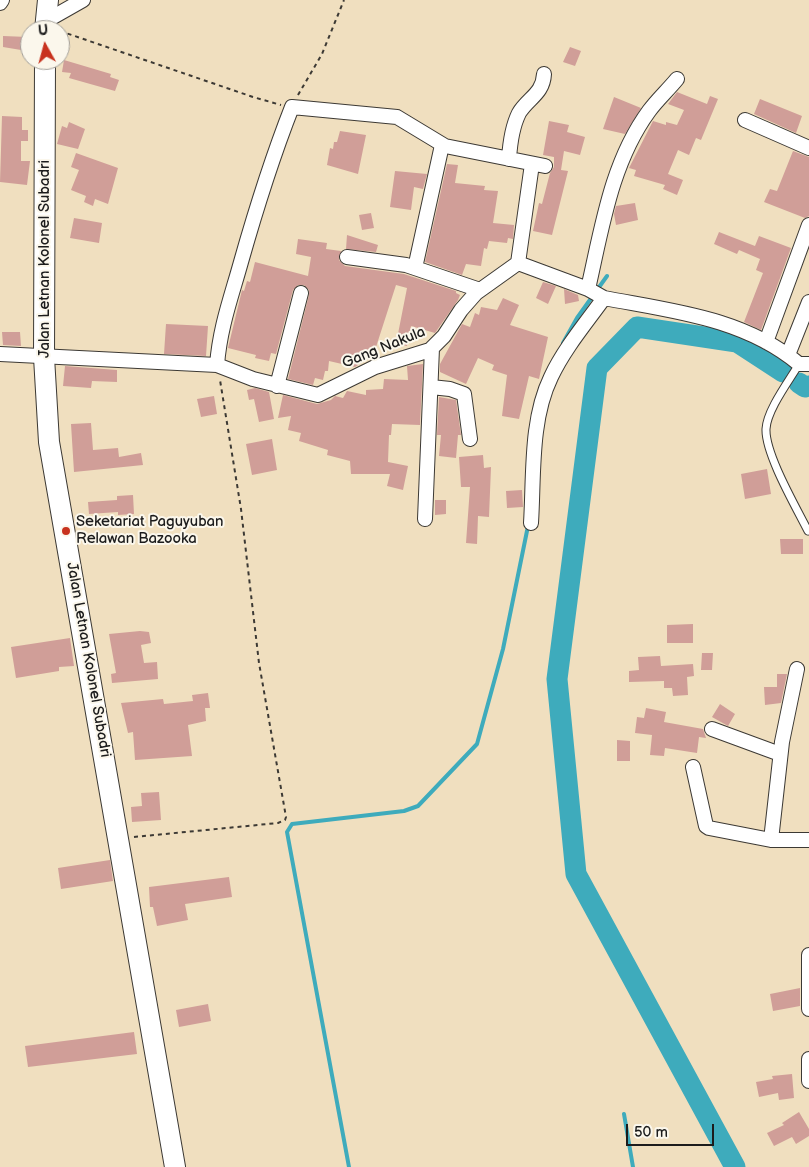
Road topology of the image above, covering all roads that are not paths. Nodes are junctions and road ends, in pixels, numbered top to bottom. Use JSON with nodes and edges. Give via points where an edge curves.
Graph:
{"nodes":[{"id":1,"x":48,"y":0,"type":"edge"},
{"id":2,"x":83,"y":0,"type":"edge"},
{"id":3,"x":49,"y":20,"type":"edge"},
{"id":4,"x":59,"y":20,"type":"edge"},
{"id":5,"x":45,"y":70,"type":"edge"},
{"id":6,"x":544,"y":74,"type":"dead end"},
{"id":7,"x":678,"y":79,"type":"dead end"},
{"id":8,"x":745,"y":120,"type":"dead end"},
{"id":9,"x":442,"y":145,"type":"junction"},
{"id":10,"x":809,"y":148,"type":"edge"},
{"id":11,"x":508,"y":159,"type":"junction"},
{"id":12,"x":809,"y":224,"type":"edge"},
{"id":13,"x":346,"y":257,"type":"dead end"},
{"id":14,"x":518,"y":264,"type":"junction"},
{"id":15,"x":415,"y":268,"type":"junction"},
{"id":16,"x":480,"y":290,"type":"junction"},
{"id":17,"x":301,"y":293,"type":"dead end"},
{"id":18,"x":596,"y":293,"type":"junction"},
{"id":19,"x":809,"y":302,"type":"edge"},
{"id":20,"x":766,"y":342,"type":"junction"},
{"id":21,"x":432,"y":348,"type":"junction"},
{"id":22,"x":0,"y":354,"type":"edge"},
{"id":23,"x":44,"y":357,"type":"junction"},
{"id":24,"x":799,"y":361,"type":"edge"},
{"id":25,"x":217,"y":365,"type":"junction"},
{"id":26,"x":277,"y":386,"type":"junction"},
{"id":27,"x":431,"y":388,"type":"junction"},
{"id":28,"x":470,"y":439,"type":"dead end"},
{"id":29,"x":425,"y":519,"type":"dead end"},
{"id":30,"x":530,"y":523,"type":"dead end"},
{"id":31,"x":808,"y":531,"type":"edge"},
{"id":32,"x":797,"y":669,"type":"dead end"},
{"id":33,"x":712,"y":729,"type":"dead end"},
{"id":34,"x":780,"y":754,"type":"junction"},
{"id":35,"x":693,"y":767,"type":"dead end"},
{"id":36,"x":771,"y":840,"type":"junction"},
{"id":37,"x":809,"y":840,"type":"edge"},
{"id":38,"x":809,"y":955,"type":"edge"},
{"id":39,"x":808,"y":971,"type":"edge"},
{"id":40,"x":809,"y":1009,"type":"edge"},
{"id":41,"x":809,"y":1060,"type":"edge"},
{"id":42,"x":809,"y":1081,"type":"edge"},
{"id":43,"x":175,"y":1167,"type":"edge"}],
"edges":[{"from":1,"to":3,"type":"main road"},
{"from":2,"to":4,"type":"street"},
{"from":5,"to":23,"type":"main road","name":"Jalan Letnan Kolonel Subadri"},
{"from":6,"to":11,"type":"street","via":[[541,88],[520,112],[510,139]]},
{"from":7,"to":18,"type":"street","via":[[649,110],[623,158],[607,203]]},
{"from":8,"to":10,"type":"street"},
{"from":9,"to":11,"type":"street"},
{"from":9,"to":15,"type":"street"},
{"from":9,"to":25,"type":"street","via":[[396,117],[292,106],[267,171],[228,302],[219,337]]},
{"from":11,"to":14,"type":"street","via":[[538,165]]},
{"from":12,"to":20,"type":"street"},
{"from":13,"to":15,"type":"street"},
{"from":14,"to":16,"type":"street","name":"Gang Nakula"},
{"from":14,"to":18,"type":"street"},
{"from":15,"to":16,"type":"street"},
{"from":16,"to":21,"type":"street","name":"Gang Nakula"},
{"from":17,"to":26,"type":"street"},
{"from":18,"to":20,"type":"street","via":[[731,324]]},
{"from":18,"to":30,"type":"street","via":[[545,391],[537,424]]},
{"from":19,"to":24,"type":"street"},
{"from":20,"to":24,"type":"street"},
{"from":21,"to":26,"type":"street","name":"Gang Nakula","via":[[375,367],[318,395]]},
{"from":21,"to":27,"type":"street"},
{"from":22,"to":23,"type":"street","name":"Gang Nakula"},
{"from":23,"to":25,"type":"street","name":"Gang Nakula"},
{"from":23,"to":43,"type":"main road","name":"Jalan Letnan Kolonel Subadri","via":[[49,442]]},
{"from":24,"to":31,"type":"lane","via":[[769,416],[766,428],[775,462]]},
{"from":25,"to":26,"type":"street","name":"Gang Nakula"},
{"from":27,"to":28,"type":"street","via":[[464,394]]},
{"from":27,"to":29,"type":"street"},
{"from":32,"to":34,"type":"street"},
{"from":33,"to":34,"type":"street"},
{"from":34,"to":36,"type":"street"},
{"from":35,"to":36,"type":"street","via":[[708,828]]},
{"from":36,"to":37,"type":"street"},
{"from":38,"to":39,"type":"street"},
{"from":39,"to":40,"type":"street"},
{"from":41,"to":42,"type":"street"}]}
